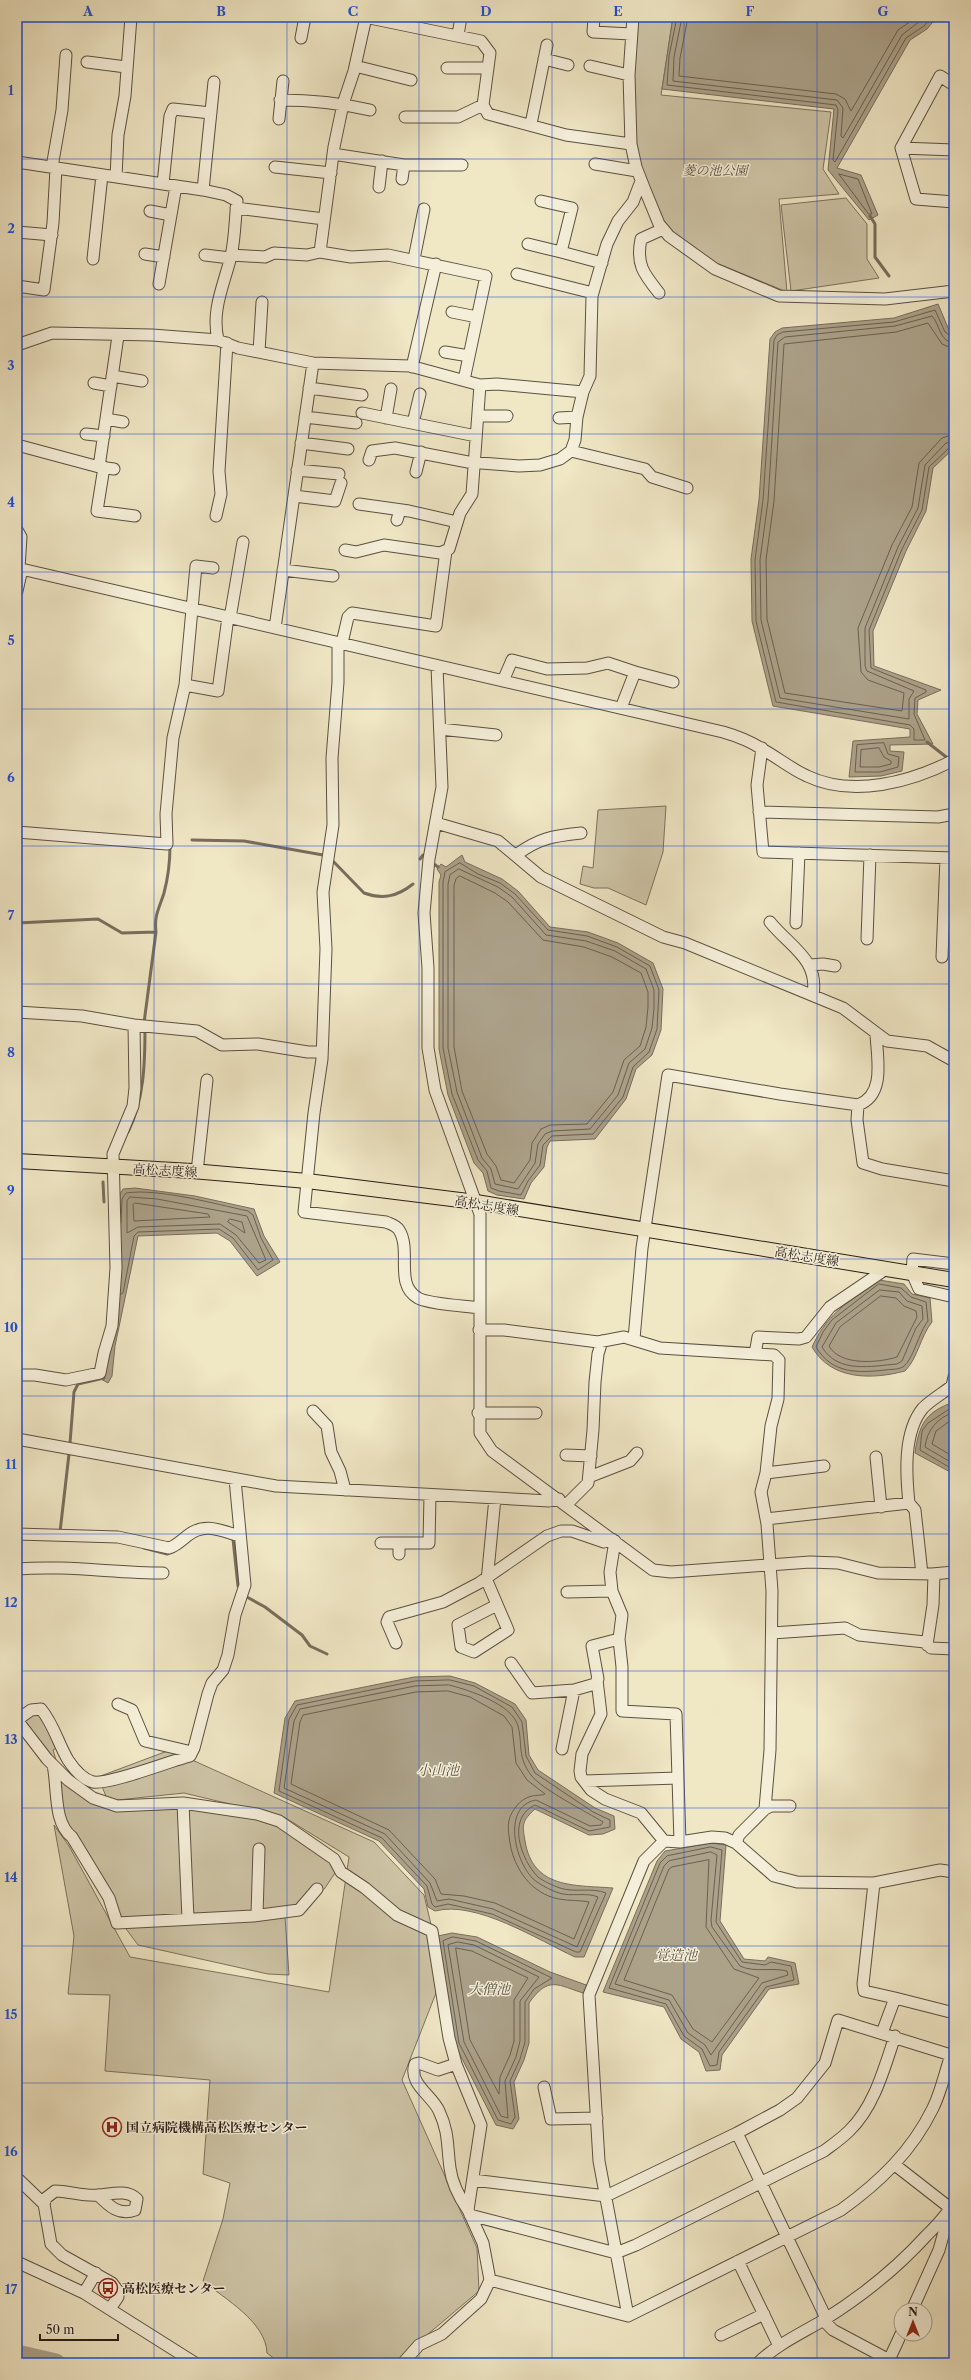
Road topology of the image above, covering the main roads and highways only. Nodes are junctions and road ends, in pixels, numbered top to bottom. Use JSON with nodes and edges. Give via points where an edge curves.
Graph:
{"nodes":[{"id":1,"x":17,"y":1162,"type":"edge"},
{"id":2,"x":954,"y":1280,"type":"edge"}],
"edges":[{"from":1,"to":2,"type":"main road","name":"高松志度線","via":[[307,1181],[476,1202]]}]}
